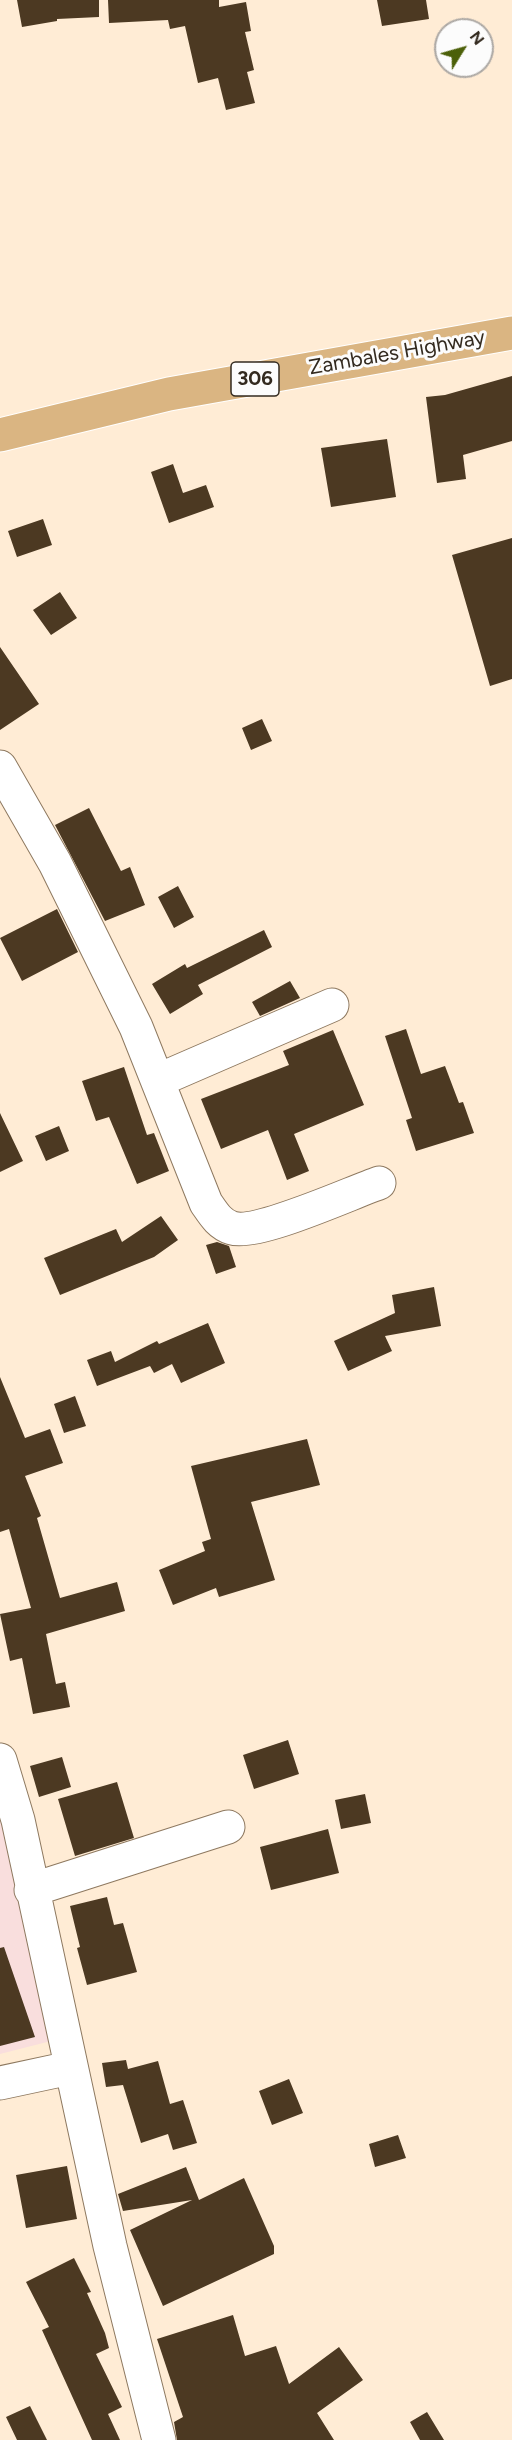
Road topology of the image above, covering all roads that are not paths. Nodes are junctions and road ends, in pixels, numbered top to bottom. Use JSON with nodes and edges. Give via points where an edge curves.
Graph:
{"nodes":[{"id":1,"x":512,"y":333,"type":"edge"},
{"id":2,"x":0,"y":435,"type":"edge"},
{"id":3,"x":0,"y":766,"type":"edge"},
{"id":4,"x":332,"y":1005,"type":"dead end"},
{"id":5,"x":159,"y":1080,"type":"junction"},
{"id":6,"x":379,"y":1183,"type":"dead end"},
{"id":7,"x":0,"y":1760,"type":"edge"},
{"id":8,"x":228,"y":1827,"type":"dead end"},
{"id":9,"x":31,"y":1890,"type":"junction"},
{"id":10,"x":70,"y":2068,"type":"junction"},
{"id":11,"x":0,"y":2084,"type":"edge"},
{"id":12,"x":159,"y":2440,"type":"edge"}],
"edges":[{"from":1,"to":2,"type":"main road","name":"Zambales Highway","number":"306","via":[[169,394]]},
{"from":3,"to":5,"type":"street","via":[[55,862]]},
{"from":4,"to":5,"type":"street"},
{"from":5,"to":6,"type":"street","via":[[206,1203],[216,1219],[230,1228],[264,1226]]},
{"from":7,"to":9,"type":"street","via":[[18,1820]]},
{"from":8,"to":9,"type":"street"},
{"from":9,"to":10,"type":"street"},
{"from":10,"to":11,"type":"street"},
{"from":10,"to":12,"type":"street"}]}
